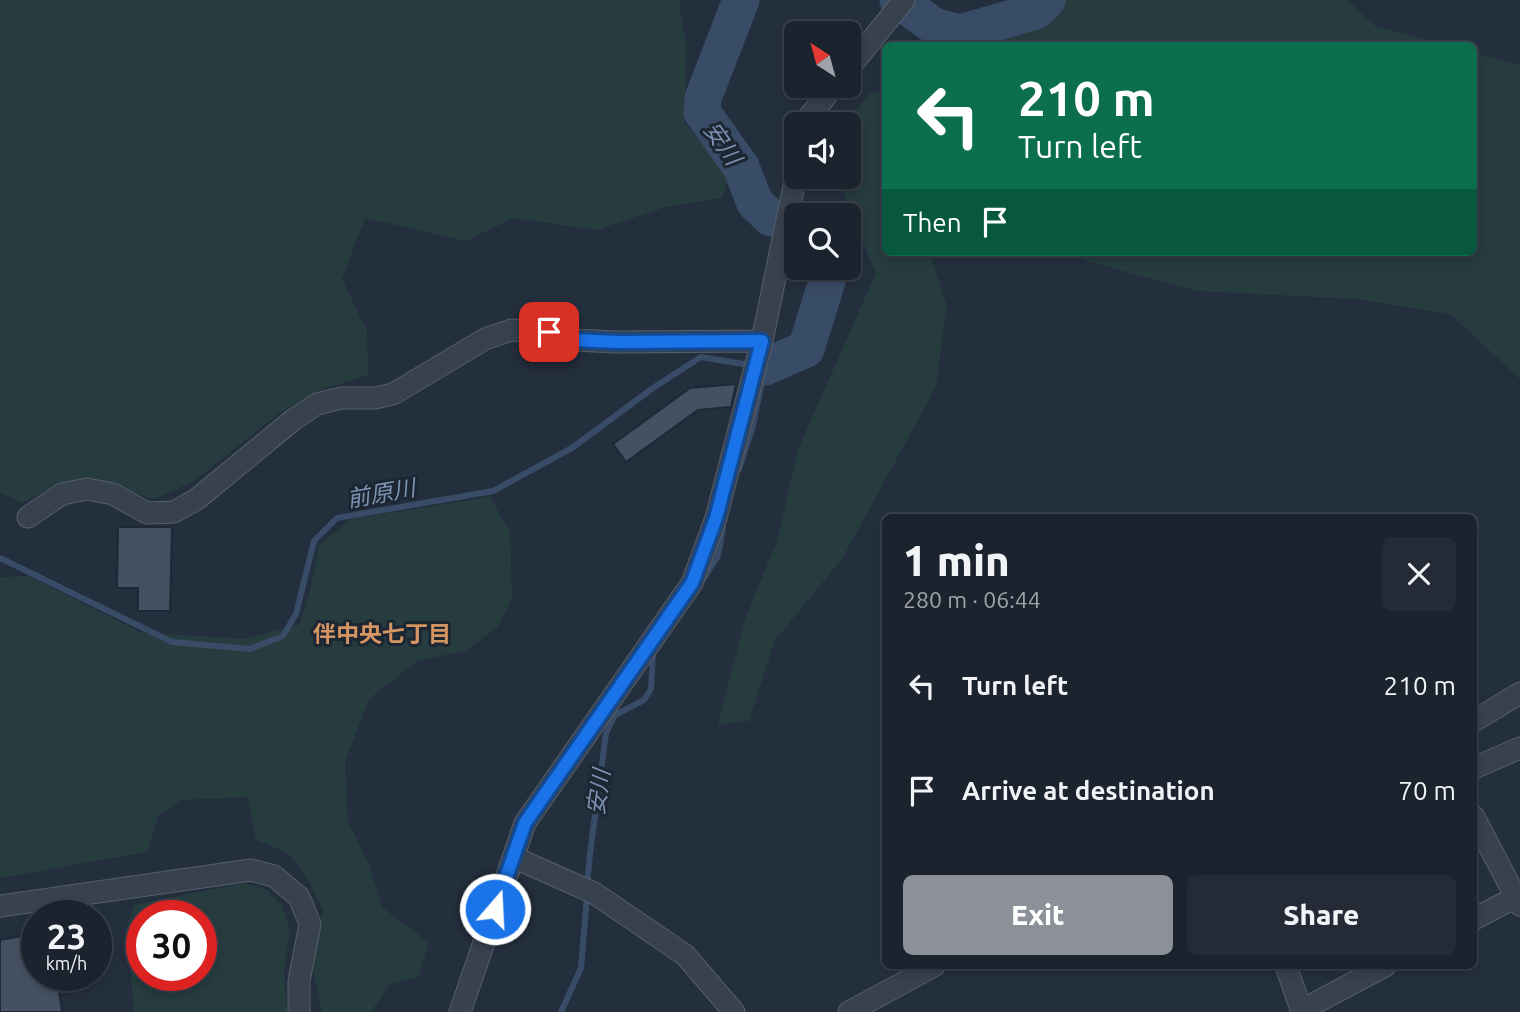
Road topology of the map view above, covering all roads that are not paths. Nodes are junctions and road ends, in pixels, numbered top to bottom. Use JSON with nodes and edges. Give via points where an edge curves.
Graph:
{"nodes":[{"id":1,"x":901,"y":4,"type":"edge"},
{"id":2,"x":861,"y":53,"type":"edge"},
{"id":3,"x":824,"y":98,"type":"edge"},
{"id":4,"x":813,"y":112,"type":"edge"},
{"id":5,"x":794,"y":189,"type":"edge"},
{"id":6,"x":762,"y":341,"type":"junction"},
{"id":7,"x":28,"y":517,"type":"dead end"},
{"id":8,"x":1520,"y":693,"type":"edge"},
{"id":9,"x":1477,"y":719,"type":"edge"},
{"id":10,"x":1520,"y":748,"type":"edge"},
{"id":11,"x":1477,"y":767,"type":"edge"},
{"id":12,"x":1477,"y":823,"type":"edge"},
{"id":13,"x":513,"y":857,"type":"junction"},
{"id":14,"x":1518,"y":901,"type":"edge"},
{"id":15,"x":0,"y":906,"type":"edge"},
{"id":16,"x":1477,"y":918,"type":"edge"},
{"id":17,"x":928,"y":969,"type":"edge"},
{"id":18,"x":1287,"y":969,"type":"edge"},
{"id":19,"x":1379,"y":969,"type":"edge"},
{"id":20,"x":1302,"y":1011,"type":"edge"},
{"id":21,"x":299,"y":1012,"type":"edge"},
{"id":22,"x":460,"y":1012,"type":"edge"},
{"id":23,"x":734,"y":1012,"type":"edge"},
{"id":24,"x":849,"y":1012,"type":"edge"}],
"edges":[{"from":1,"to":2,"type":"street"},
{"from":3,"to":4,"type":"street"},
{"from":5,"to":6,"type":"street"},
{"from":6,"to":7,"type":"street","via":[[617,342],[511,330],[485,339],[393,394],[317,404],[174,512],[147,513],[113,494],[87,489],[62,494]]},
{"from":6,"to":13,"type":"street","via":[[716,518],[692,583],[525,823]]},
{"from":8,"to":9,"type":"street"},
{"from":10,"to":11,"type":"street"},
{"from":12,"to":14,"type":"street"},
{"from":13,"to":22,"type":"street"},
{"from":13,"to":23,"type":"street","via":[[587,890],[685,956]]},
{"from":14,"to":16,"type":"street"},
{"from":15,"to":21,"type":"street","via":[[251,870],[274,876],[299,897],[310,924],[299,981]]},
{"from":17,"to":24,"type":"street"},
{"from":18,"to":20,"type":"street"},
{"from":19,"to":20,"type":"street"}]}
